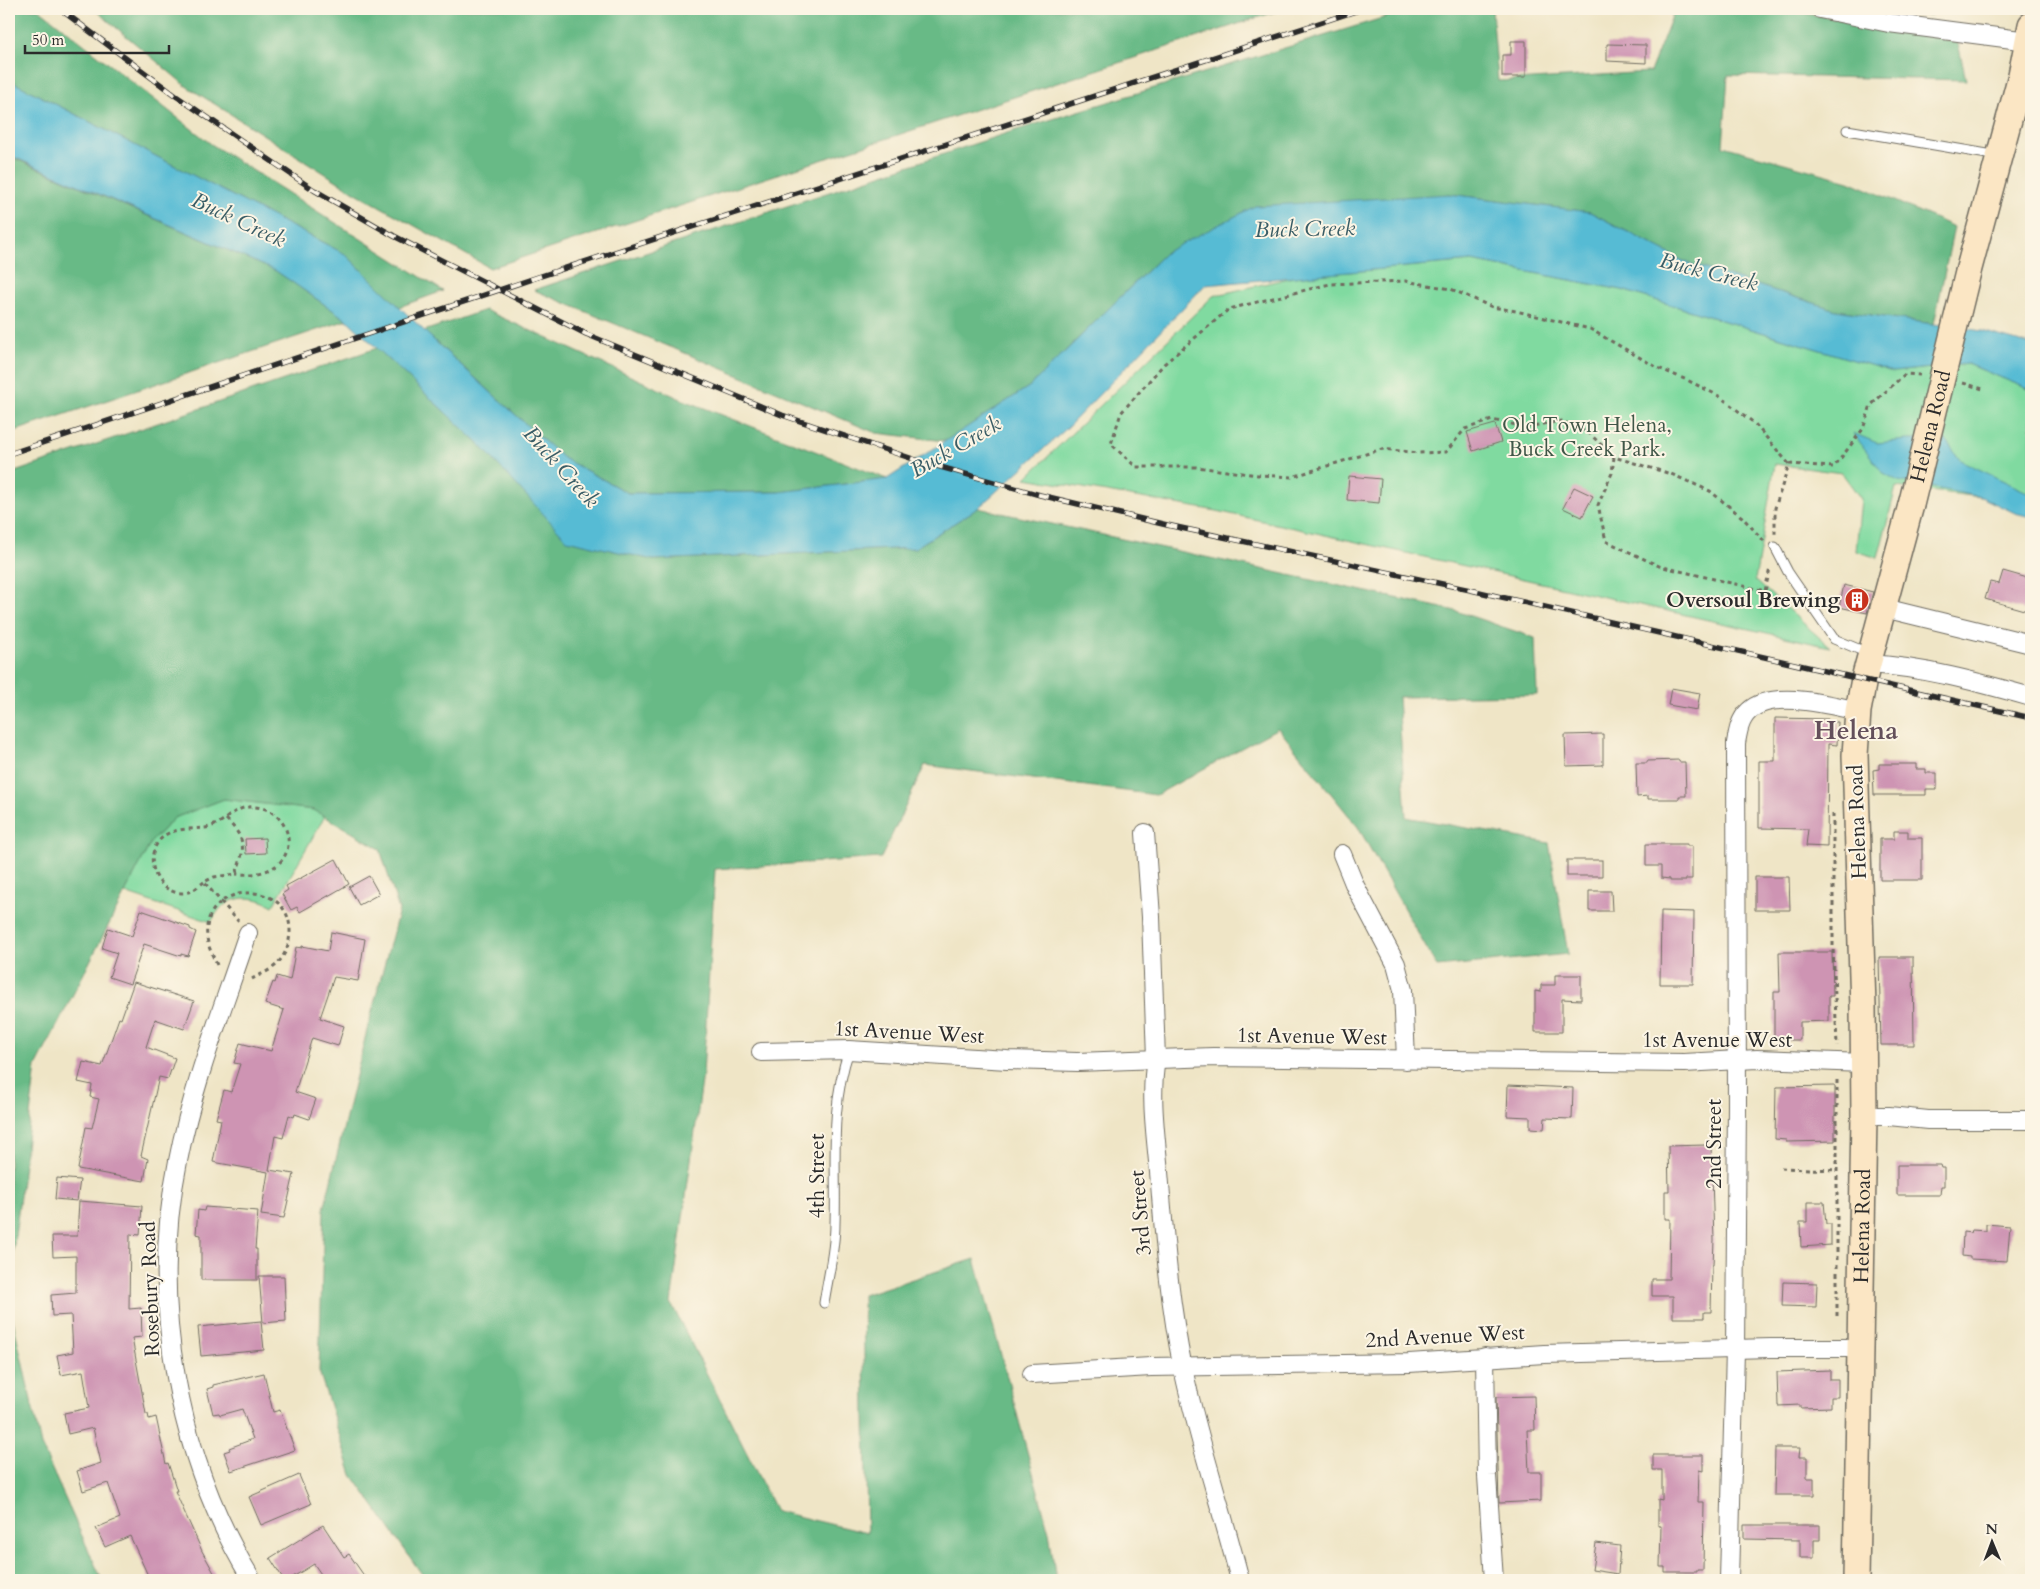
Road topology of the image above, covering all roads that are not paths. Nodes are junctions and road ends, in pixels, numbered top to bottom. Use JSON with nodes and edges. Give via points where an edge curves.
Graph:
{"nodes":[{"id":1,"x":1820,"y":9,"type":"edge"},
{"id":2,"x":2030,"y":33,"type":"edge"},
{"id":3,"x":1848,"y":130,"type":"dead end"},
{"id":4,"x":1999,"y":156,"type":"junction"},
{"id":5,"x":1776,"y":547,"type":"road end"},
{"id":6,"x":1884,"y":608,"type":"junction"},
{"id":7,"x":2031,"y":644,"type":"edge"},
{"id":8,"x":1869,"y":659,"type":"junction"},
{"id":9,"x":2031,"y":697,"type":"edge"},
{"id":10,"x":1858,"y":711,"type":"junction"},
{"id":11,"x":1145,"y":833,"type":"dead end"},
{"id":12,"x":1342,"y":854,"type":"dead end"},
{"id":13,"x":248,"y":933,"type":"road end"},
{"id":14,"x":849,"y":1050,"type":"junction"},
{"id":15,"x":761,"y":1052,"type":"dead end"},
{"id":16,"x":1156,"y":1059,"type":"junction"},
{"id":17,"x":1406,"y":1060,"type":"junction"},
{"id":18,"x":1736,"y":1061,"type":"junction"},
{"id":19,"x":1863,"y":1063,"type":"junction"},
{"id":20,"x":1864,"y":1116,"type":"junction"},
{"id":21,"x":2031,"y":1120,"type":"edge"},
{"id":22,"x":824,"y":1303,"type":"dead end"},
{"id":23,"x":1861,"y":1348,"type":"junction"},
{"id":24,"x":1735,"y":1350,"type":"junction"},
{"id":25,"x":1485,"y":1357,"type":"junction"},
{"id":26,"x":1182,"y":1366,"type":"junction"},
{"id":27,"x":1032,"y":1374,"type":"dead end"},
{"id":28,"x":252,"y":1580,"type":"edge"},
{"id":29,"x":1240,"y":1580,"type":"edge"},
{"id":30,"x":1494,"y":1580,"type":"edge"},
{"id":31,"x":1729,"y":1580,"type":"edge"},
{"id":32,"x":1856,"y":1580,"type":"edge"}],
"edges":[{"from":1,"to":2,"type":"street","via":[[1889,23]]},
{"from":2,"to":4,"type":"main road","name":"Helena Road"},
{"from":3,"to":4,"type":"lane"},
{"from":4,"to":6,"type":"main road","name":"Helena Road","bridge":true},
{"from":5,"to":8,"type":"lane","via":[[1788,572],[1834,639]]},
{"from":6,"to":7,"type":"street"},
{"from":6,"to":8,"type":"main road","name":"Helena Road"},
{"from":8,"to":9,"type":"street"},
{"from":8,"to":10,"type":"main road","name":"Helena Road"},
{"from":10,"to":18,"type":"street","name":"2nd Street","via":[[1786,699],[1758,704],[1742,720],[1736,742]]},
{"from":10,"to":19,"type":"main road","name":"Helena Road","via":[[1855,794]]},
{"from":11,"to":16,"type":"street","name":"3rd Street"},
{"from":12,"to":17,"type":"street","via":[[1396,964],[1403,990]]},
{"from":13,"to":28,"type":"street","name":"Rosebury Road","via":[[188,1117],[169,1213],[168,1263],[173,1356],[187,1428],[218,1515]]},
{"from":14,"to":15,"type":"street","name":"1st Avenue West"},
{"from":14,"to":16,"type":"street","name":"1st Avenue West","via":[[1016,1061]]},
{"from":14,"to":22,"type":"lane","name":"4th Street","via":[[834,1126],[835,1226]]},
{"from":16,"to":17,"type":"street","name":"1st Avenue West"},
{"from":16,"to":26,"type":"street","name":"3rd Street","via":[[1153,1077],[1169,1289]]},
{"from":17,"to":18,"type":"street","name":"1st Avenue West"},
{"from":18,"to":19,"type":"street","name":"1st Avenue West"},
{"from":18,"to":24,"type":"street","name":"2nd Street"},
{"from":19,"to":20,"type":"main road","name":"Helena Road"},
{"from":20,"to":21,"type":"street"},
{"from":20,"to":23,"type":"main road","name":"Helena Road"},
{"from":23,"to":24,"type":"street","name":"2nd Avenue West"},
{"from":23,"to":32,"type":"main road","name":"Helena Road"},
{"from":24,"to":25,"type":"street","name":"2nd Avenue West"},
{"from":24,"to":31,"type":"street","name":"2nd Street"},
{"from":25,"to":26,"type":"street","name":"2nd Avenue West","via":[[1408,1363]]},
{"from":25,"to":30,"type":"street","via":[[1487,1476]]},
{"from":26,"to":27,"type":"street","name":"2nd Avenue West"},
{"from":26,"to":29,"type":"street","name":"3rd Street"}]}
